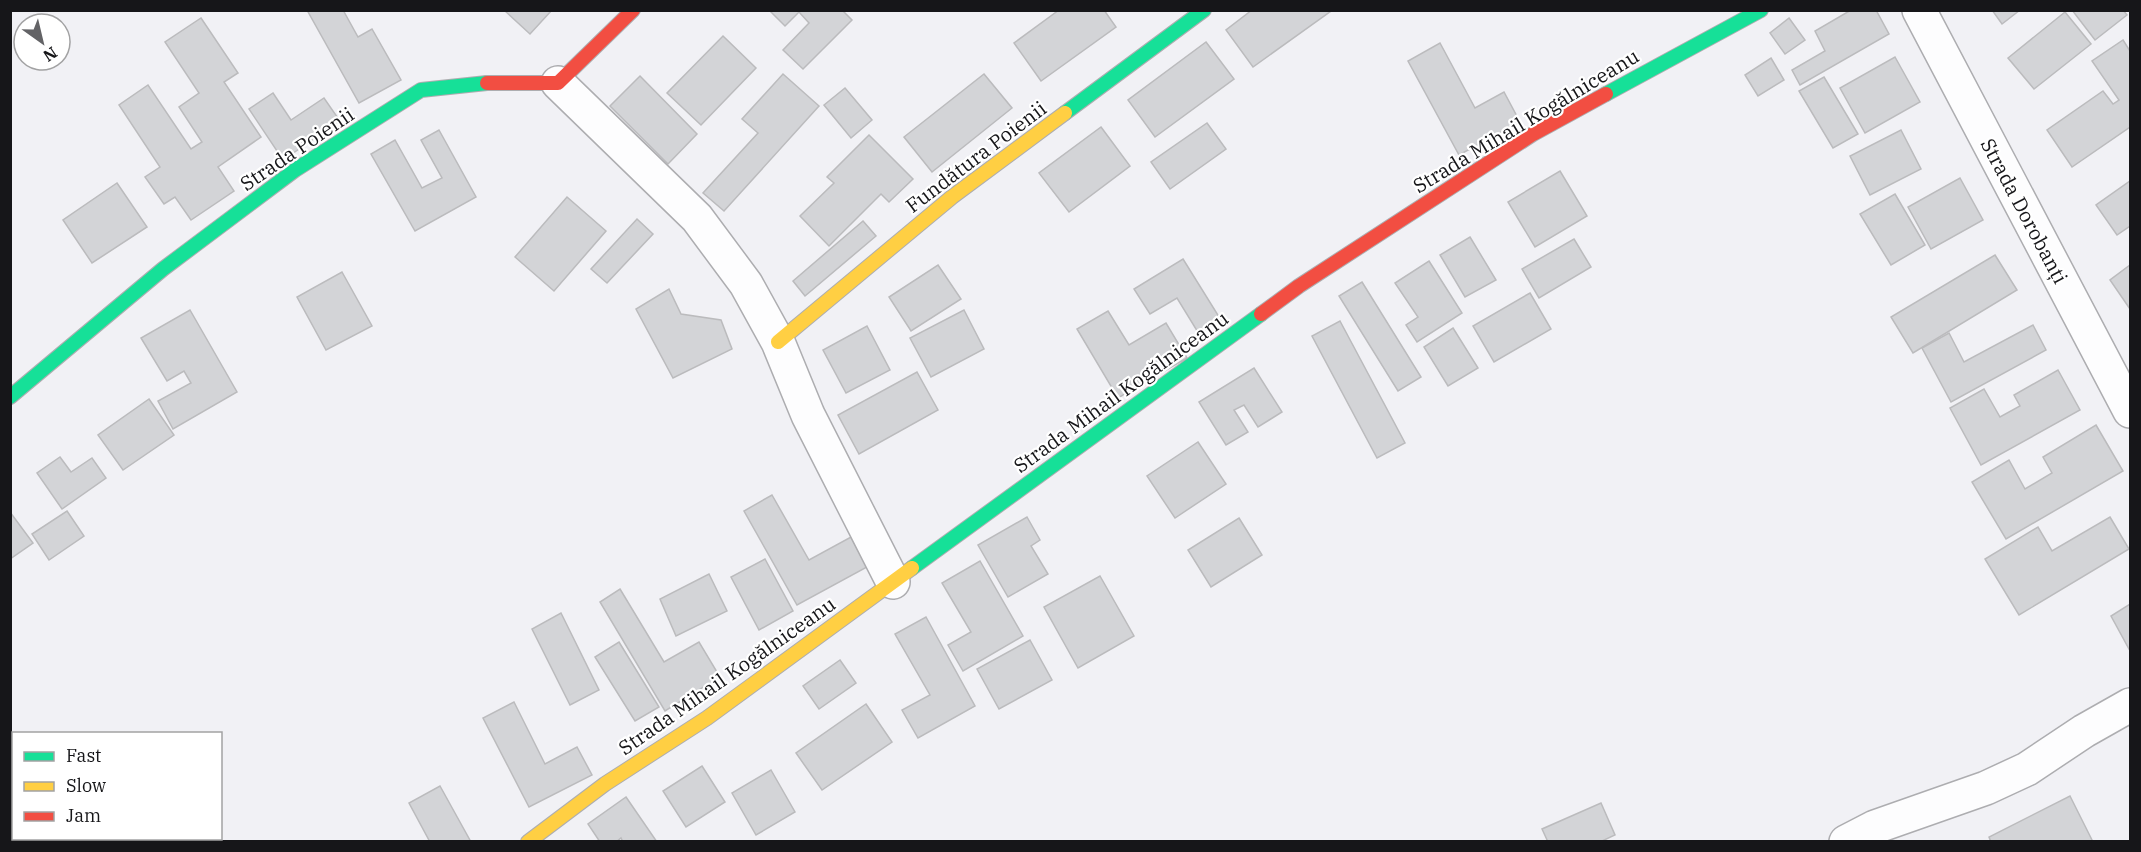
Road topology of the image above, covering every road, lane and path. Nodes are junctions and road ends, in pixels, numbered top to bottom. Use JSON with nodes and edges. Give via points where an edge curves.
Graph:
{"nodes":[{"id":1,"x":633,"y":10,"type":"edge"},
{"id":2,"x":1204,"y":10,"type":"edge"},
{"id":3,"x":1761,"y":10,"type":"edge"},
{"id":4,"x":1919,"y":10,"type":"edge"},
{"id":5,"x":558,"y":83,"type":"junction"},
{"id":6,"x":778,"y":342,"type":"junction"},
{"id":7,"x":10,"y":397,"type":"edge"},
{"id":8,"x":2130,"y":411,"type":"edge"},
{"id":9,"x":893,"y":582,"type":"junction"},
{"id":10,"x":2130,"y":705,"type":"edge"},
{"id":11,"x":528,"y":842,"type":"edge"},
{"id":12,"x":1846,"y":842,"type":"edge"}],
"edges":[{"from":1,"to":5,"type":"street"},
{"from":2,"to":6,"type":"street","name":"Fundătura Poienii","via":[[952,197]]},
{"from":3,"to":9,"type":"street","name":"Strada Mihail Kogălniceanu","via":[[1533,134],[1299,286]]},
{"from":4,"to":8,"type":"street","name":"Strada Dorobanți"},
{"from":5,"to":6,"type":"street","via":[[697,218],[746,284]]},
{"from":5,"to":7,"type":"street","name":"Strada Poienii","via":[[501,81],[421,90],[267,191],[163,269]]},
{"from":6,"to":9,"type":"street","via":[[818,434]]},
{"from":9,"to":11,"type":"street","name":"Strada Mihail Kogălniceanu"},
{"from":10,"to":12,"type":"street","via":[[2027,769],[1986,788],[1875,827]]}]}
